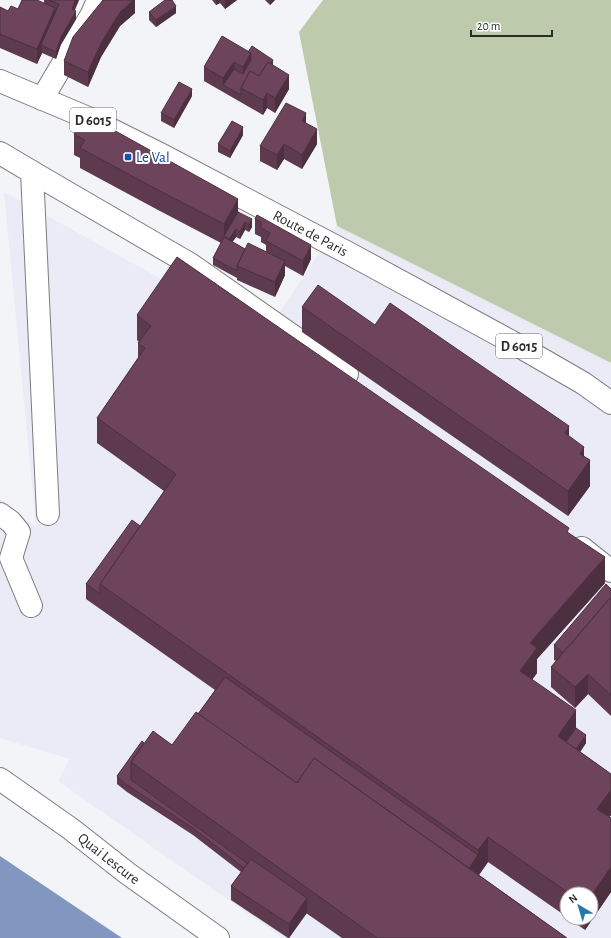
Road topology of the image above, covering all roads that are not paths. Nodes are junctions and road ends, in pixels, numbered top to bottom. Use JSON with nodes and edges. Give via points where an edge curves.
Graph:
{"nodes":[{"id":1,"x":98,"y":0,"type":"edge"},
{"id":2,"x":0,"y":81,"type":"edge"},
{"id":3,"x":42,"y":99,"type":"junction"},
{"id":4,"x":0,"y":152,"type":"edge"},
{"id":5,"x":32,"y":172,"type":"junction"},
{"id":6,"x":365,"y":387,"type":"edge"},
{"id":7,"x":611,"y":403,"type":"edge"},
{"id":8,"x":0,"y":514,"type":"edge"},
{"id":9,"x":48,"y":514,"type":"dead end"},
{"id":10,"x":568,"y":536,"type":"edge"},
{"id":11,"x":611,"y":571,"type":"edge"},
{"id":12,"x":30,"y":606,"type":"dead end"},
{"id":13,"x":0,"y":779,"type":"edge"},
{"id":14,"x":218,"y":938,"type":"edge"}],
"edges":[{"from":1,"to":3,"type":"main road"},
{"from":2,"to":3,"type":"main road","name":"Route de Paris","number":"D 6015"},
{"from":3,"to":7,"type":"main road","name":"Route de Paris","number":"D 6015","via":[[88,118],[162,155],[424,294],[510,341]]},
{"from":4,"to":5,"type":"main road"},
{"from":5,"to":6,"type":"main road","via":[[190,264]]},
{"from":5,"to":9,"type":"main road"},
{"from":8,"to":12,"type":"main road","via":[[20,532],[11,558]]},
{"from":10,"to":11,"type":"main road"},
{"from":13,"to":14,"type":"main road","name":"Quai Lescure","via":[[71,828],[127,873]]}]}
